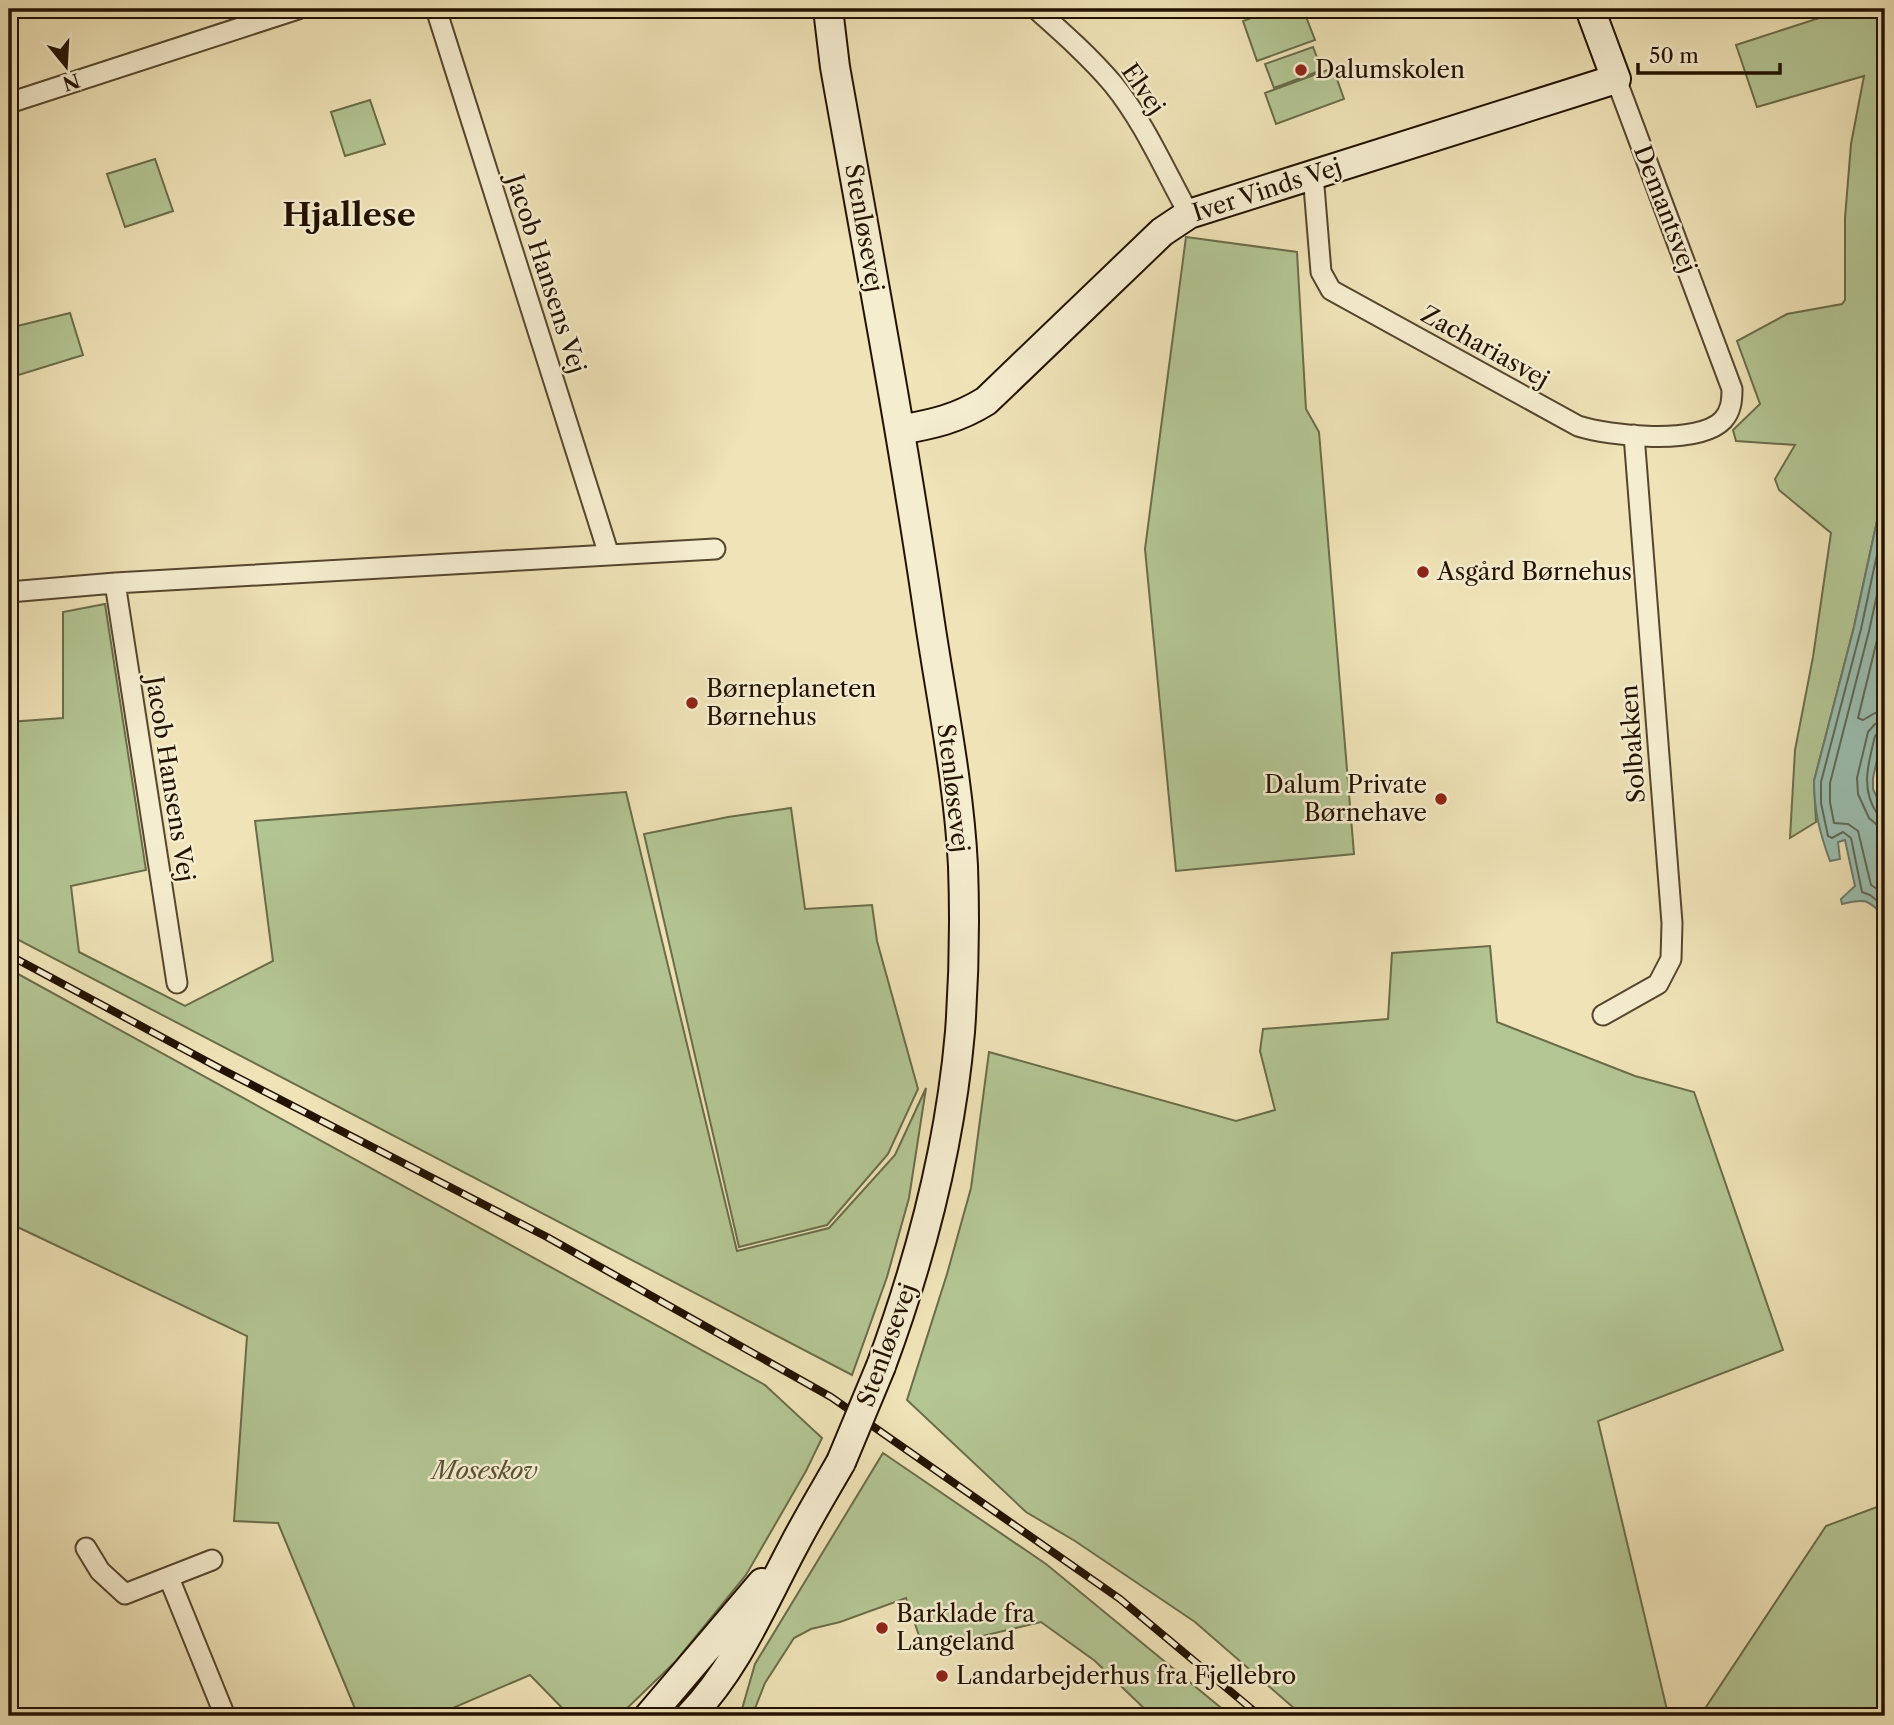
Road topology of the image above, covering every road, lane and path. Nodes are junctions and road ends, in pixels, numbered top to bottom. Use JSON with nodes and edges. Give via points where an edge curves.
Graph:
{"nodes":[{"id":1,"x":298,"y":9,"type":"edge"},
{"id":2,"x":436,"y":9,"type":"edge"},
{"id":3,"x":828,"y":9,"type":"edge"},
{"id":4,"x":1036,"y":9,"type":"edge"},
{"id":5,"x":1590,"y":9,"type":"edge"},
{"id":6,"x":1616,"y":79,"type":"junction"},
{"id":7,"x":9,"y":103,"type":"edge"},
{"id":8,"x":1313,"y":174,"type":"junction"},
{"id":9,"x":1189,"y":214,"type":"junction"},
{"id":10,"x":1729,"y":411,"type":"joint"},
{"id":11,"x":900,"y":430,"type":"junction"},
{"id":12,"x":1634,"y":435,"type":"junction"},
{"id":13,"x":715,"y":549,"type":"dead end"},
{"id":14,"x":609,"y":555,"type":"junction"},
{"id":15,"x":115,"y":583,"type":"junction"},
{"id":16,"x":9,"y":592,"type":"edge"},
{"id":17,"x":177,"y":983,"type":"dead end"},
{"id":18,"x":1603,"y":1014,"type":"dead end"},
{"id":19,"x":793,"y":1546,"type":"junction"},
{"id":20,"x":86,"y":1548,"type":"dead end"},
{"id":21,"x":212,"y":1560,"type":"dead end"},
{"id":22,"x":169,"y":1578,"type":"junction"},
{"id":23,"x":225,"y":1716,"type":"edge"},
{"id":24,"x":649,"y":1716,"type":"edge"},
{"id":25,"x":669,"y":1716,"type":"edge"},
{"id":26,"x":690,"y":1716,"type":"edge"}],
"edges":[{"from":1,"to":7,"type":"street"},
{"from":2,"to":14,"type":"street","name":"Jacob Hansens Vej"},
{"from":3,"to":11,"type":"street","name":"Stenløsevej"},
{"from":4,"to":9,"type":"street","name":"Elvej","via":[[1114,86]]},
{"from":5,"to":6,"type":"street","name":"Demantsvej"},
{"from":6,"to":8,"type":"street","name":"Iver Vinds Vej"},
{"from":6,"to":10,"type":"street","name":"Demantsvej","via":[[1732,389]]},
{"from":8,"to":9,"type":"street","name":"Iver Vinds Vej"},
{"from":8,"to":12,"type":"street","name":"Zachariasvej","via":[[1321,272],[1331,290],[1578,426]]},
{"from":9,"to":11,"type":"street","name":"Iver Vinds Vej","via":[[1162,232],[986,401],[964,415]]},
{"from":10,"to":12,"type":"street","name":"Zachariasvej","via":[[1716,426],[1688,435]]},
{"from":11,"to":19,"type":"street","name":"Stenløsevej","bridge":true,"via":[[962,863],[958,1043],[944,1145],[918,1257],[881,1366],[841,1462]]},
{"from":12,"to":18,"type":"street","name":"Solbakken","via":[[1672,923],[1671,959],[1658,984]]},
{"from":13,"to":14,"type":"street"},
{"from":14,"to":15,"type":"street"},
{"from":15,"to":16,"type":"street"},
{"from":15,"to":17,"type":"street","name":"Jacob Hansens Vej"},
{"from":19,"to":24,"type":"street","name":"Stenløsevej"},
{"from":19,"to":25,"type":"street","via":[[734,1634]]},
{"from":19,"to":26,"type":"street","name":"Stenløsevej","via":[[745,1642]]},
{"from":20,"to":22,"type":"street","via":[[100,1571],[125,1594]]},
{"from":21,"to":22,"type":"street"},
{"from":22,"to":23,"type":"street"}]}
